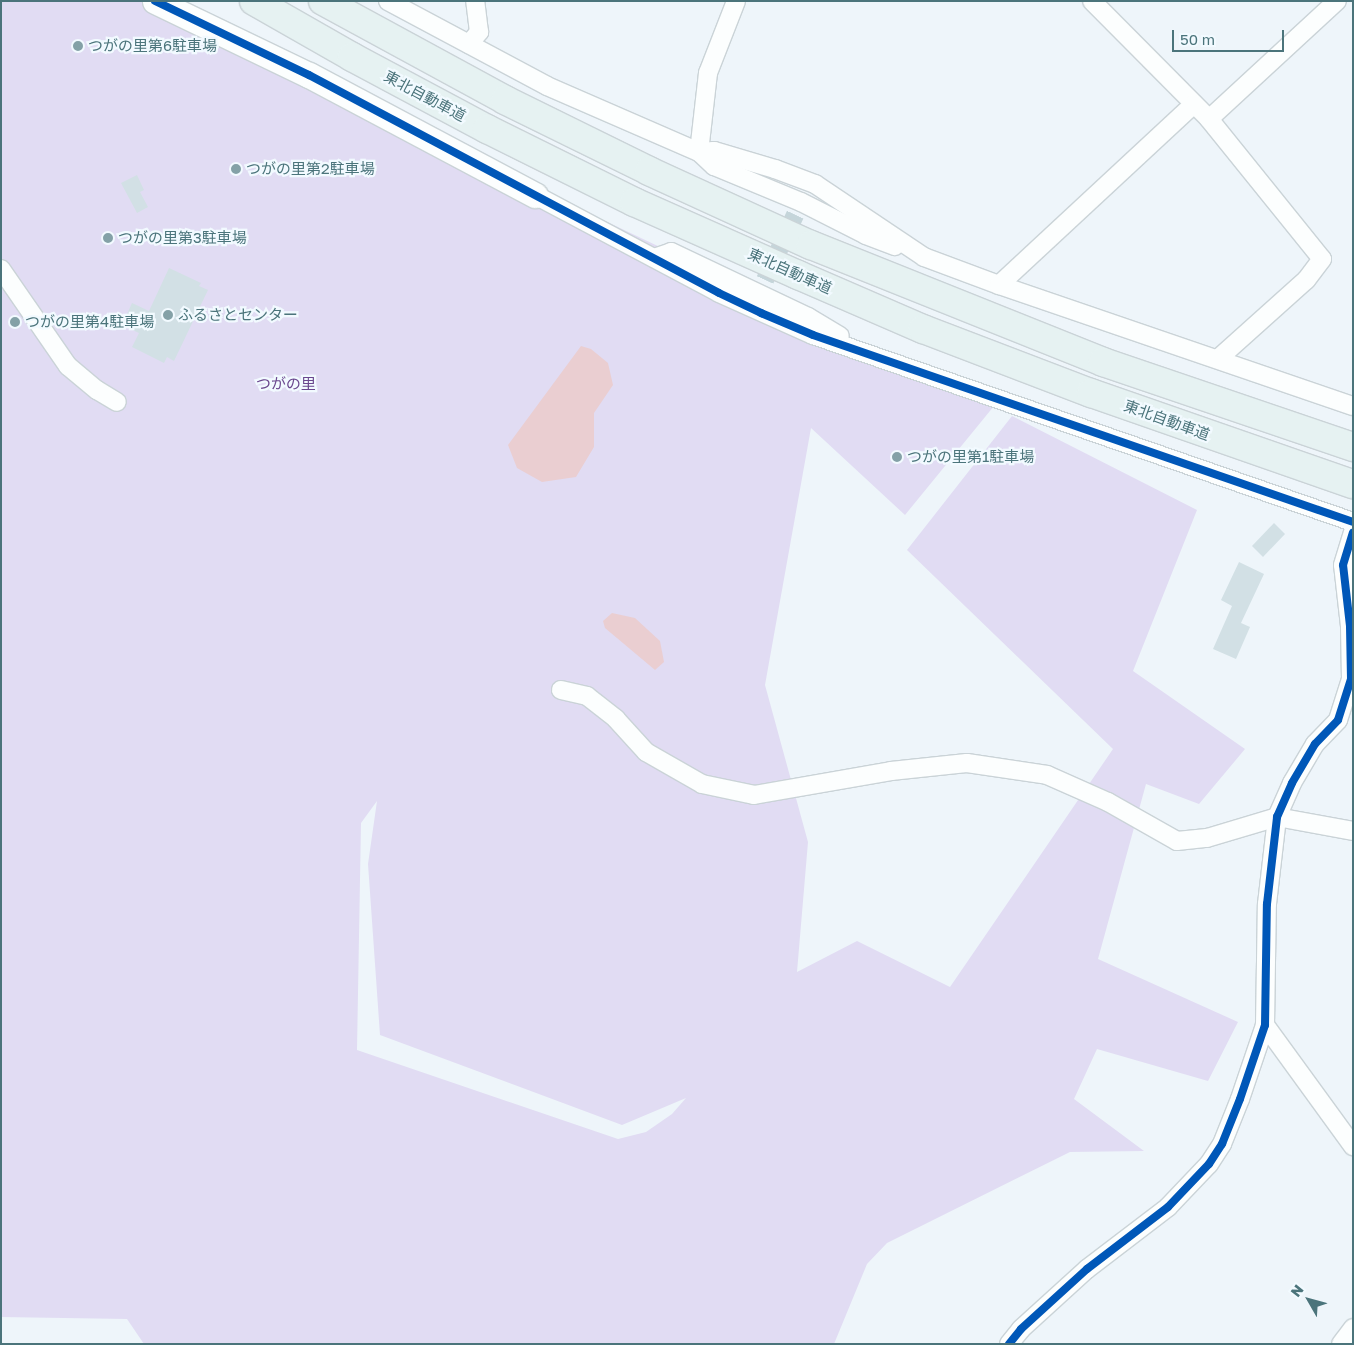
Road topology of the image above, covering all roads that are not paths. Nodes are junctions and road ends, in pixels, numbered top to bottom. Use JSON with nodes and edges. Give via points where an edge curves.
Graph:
{"nodes":[{"id":1,"x":155,"y":1,"type":"edge"},
{"id":2,"x":254,"y":1,"type":"edge"},
{"id":3,"x":323,"y":1,"type":"edge"},
{"id":4,"x":388,"y":1,"type":"edge"},
{"id":5,"x":475,"y":1,"type":"edge"},
{"id":6,"x":736,"y":1,"type":"edge"},
{"id":7,"x":1092,"y":1,"type":"edge"},
{"id":8,"x":1337,"y":1,"type":"edge"},
{"id":9,"x":470,"y":44,"type":"junction"},
{"id":10,"x":1194,"y":104,"type":"junction"},
{"id":11,"x":1208,"y":119,"type":"junction"},
{"id":12,"x":699,"y":152,"type":"junction"},
{"id":13,"x":535,"y":195,"type":"joint"},
{"id":14,"x":924,"y":257,"type":"junction"},
{"id":15,"x":654,"y":258,"type":"junction"},
{"id":16,"x":1,"y":270,"type":"edge"},
{"id":17,"x":1000,"y":285,"type":"junction"},
{"id":18,"x":870,"y":354,"type":"junction"},
{"id":19,"x":1218,"y":358,"type":"junction"},
{"id":20,"x":117,"y":402,"type":"dead end"},
{"id":21,"x":1353,"y":406,"type":"edge"},
{"id":22,"x":1353,"y":447,"type":"edge"},
{"id":23,"x":1353,"y":484,"type":"edge"},
{"id":24,"x":1353,"y":522,"type":"edge"},
{"id":25,"x":1353,"y":532,"type":"edge"},
{"id":26,"x":561,"y":690,"type":"dead end"},
{"id":27,"x":1277,"y":817,"type":"junction"},
{"id":28,"x":1353,"y":831,"type":"edge"},
{"id":29,"x":1265,"y":1025,"type":"junction"},
{"id":30,"x":1353,"y":1146,"type":"edge"},
{"id":31,"x":1353,"y":1328,"type":"edge"},
{"id":32,"x":1009,"y":1344,"type":"edge"},
{"id":33,"x":1340,"y":1344,"type":"edge"}],
"edges":[{"from":1,"to":13,"type":"street","via":[[309,75]]},
{"from":2,"to":23,"type":"highway","name":"東北自動車道","via":[[352,58],[487,129],[634,202],[798,275],[923,329],[1091,393]]},
{"from":3,"to":22,"type":"highway","via":[[513,104],[811,245],[1103,362]]},
{"from":4,"to":9,"type":"street"},
{"from":5,"to":9,"type":"street","via":[[479,32]]},
{"from":6,"to":12,"type":"street","via":[[708,73]]},
{"from":7,"to":10,"type":"street"},
{"from":8,"to":11,"type":"street"},
{"from":9,"to":12,"type":"street","via":[[547,86]]},
{"from":10,"to":11,"type":"street"},
{"from":10,"to":17,"type":"street"},
{"from":11,"to":19,"type":"street","via":[[1322,259],[1306,280]]},
{"from":12,"to":14,"type":"street","via":[[714,166],[798,209]]},
{"from":12,"to":14,"type":"street","via":[[714,151],[815,184]]},
{"from":13,"to":15,"type":"street"},
{"from":14,"to":17,"type":"street"},
{"from":15,"to":18,"type":"street","via":[[761,313]]},
{"from":15,"to":18,"type":"street","via":[[671,252],[761,287]]},
{"from":16,"to":20,"type":"street","via":[[68,366]]},
{"from":17,"to":19,"type":"street"},
{"from":18,"to":24,"type":"street"},
{"from":19,"to":21,"type":"street"},
{"from":25,"to":27,"type":"street","via":[[1343,565],[1352,679],[1338,720],[1315,744]]},
{"from":26,"to":27,"type":"street","via":[[587,696],[616,719],[646,752],[702,784],[754,795],[892,771],[967,763],[1047,775],[1108,802],[1177,841],[1207,838]]},
{"from":27,"to":28,"type":"street"},
{"from":27,"to":29,"type":"street","via":[[1267,904]]},
{"from":29,"to":30,"type":"street"},
{"from":29,"to":32,"type":"street","via":[[1240,1100],[1222,1144],[1209,1164],[1168,1207],[1087,1269]]},
{"from":31,"to":33,"type":"street"}]}
